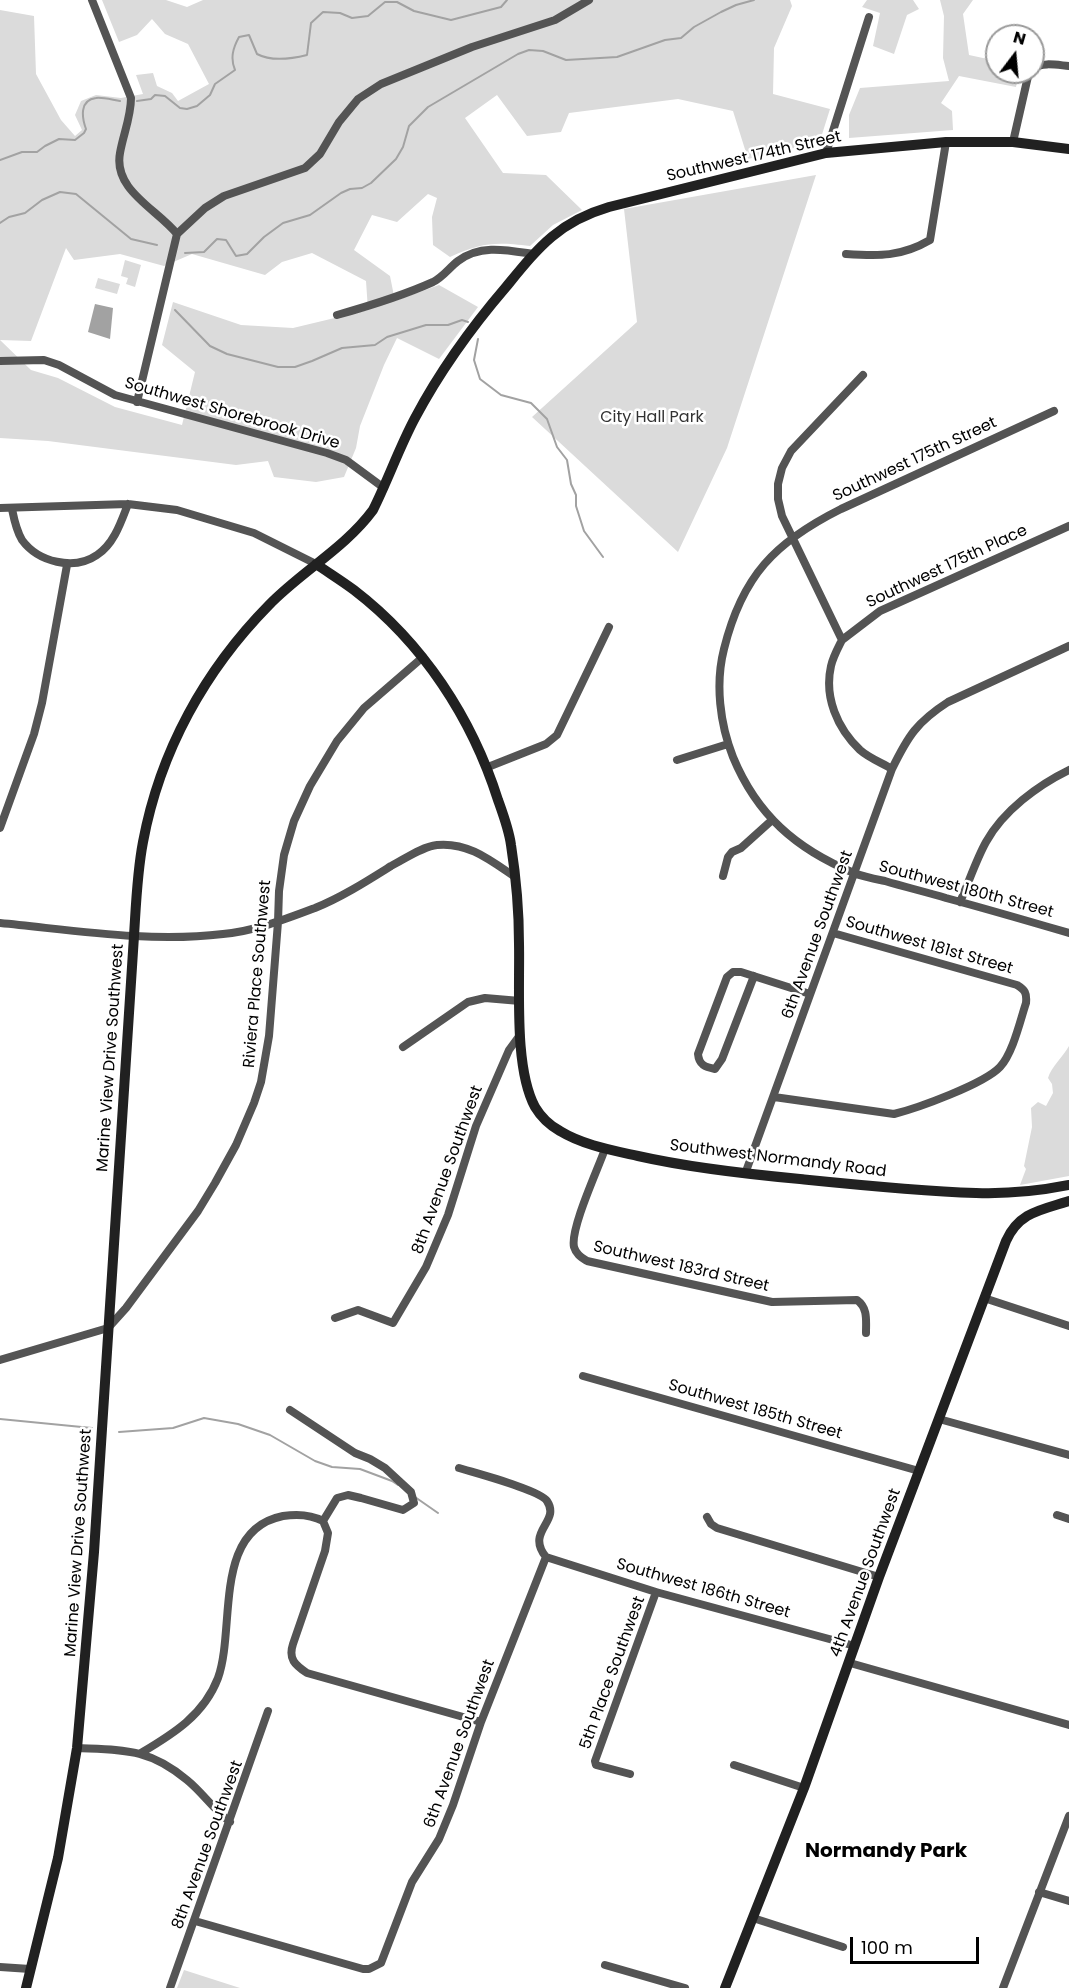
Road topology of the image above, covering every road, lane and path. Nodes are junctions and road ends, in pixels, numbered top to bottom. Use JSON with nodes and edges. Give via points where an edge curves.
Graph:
{"nodes":[{"id":1,"x":92,"y":0,"type":"edge"},
{"id":2,"x":589,"y":0,"type":"edge"},
{"id":3,"x":869,"y":17,"type":"dead end"},
{"id":4,"x":1045,"y":65,"type":"edge"},
{"id":5,"x":1069,"y":66,"type":"edge"},
{"id":6,"x":1026,"y":84,"type":"edge"},
{"id":7,"x":946,"y":142,"type":"junction"},
{"id":8,"x":1013,"y":142,"type":"junction"},
{"id":9,"x":1069,"y":149,"type":"edge"},
{"id":10,"x":826,"y":153,"type":"junction"},
{"id":11,"x":177,"y":234,"type":"junction"},
{"id":12,"x":533,"y":254,"type":"junction"},
{"id":13,"x":846,"y":254,"type":"dead end"},
{"id":14,"x":337,"y":315,"type":"dead end"},
{"id":15,"x":0,"y":361,"type":"edge"},
{"id":16,"x":862,"y":375,"type":"dead end"},
{"id":17,"x":138,"y":402,"type":"junction"},
{"id":18,"x":1053,"y":411,"type":"dead end"},
{"id":19,"x":384,"y":488,"type":"junction"},
{"id":20,"x":128,"y":504,"type":"junction"},
{"id":21,"x":0,"y":508,"type":"edge"},
{"id":22,"x":12,"y":509,"type":"junction"},
{"id":23,"x":1069,"y":526,"type":"edge"},
{"id":24,"x":791,"y":538,"type":"junction"},
{"id":25,"x":67,"y":564,"type":"junction"},
{"id":26,"x":316,"y":564,"type":"junction"},
{"id":27,"x":609,"y":627,"type":"dead end"},
{"id":28,"x":842,"y":640,"type":"junction"},
{"id":29,"x":1069,"y":646,"type":"edge"},
{"id":30,"x":423,"y":657,"type":"junction"},
{"id":31,"x":728,"y":744,"type":"junction"},
{"id":32,"x":677,"y":760,"type":"dead end"},
{"id":33,"x":488,"y":767,"type":"junction"},
{"id":34,"x":892,"y":769,"type":"junction"},
{"id":35,"x":1069,"y":770,"type":"edge"},
{"id":36,"x":771,"y":821,"type":"junction"},
{"id":37,"x":0,"y":828,"type":"edge"},
{"id":38,"x":855,"y":873,"type":"junction"},
{"id":39,"x":723,"y":876,"type":"dead end"},
{"id":40,"x":515,"y":877,"type":"junction"},
{"id":41,"x":960,"y":902,"type":"junction"},
{"id":42,"x":278,"y":922,"type":"junction"},
{"id":43,"x":0,"y":923,"type":"edge"},
{"id":44,"x":833,"y":933,"type":"junction"},
{"id":45,"x":1069,"y":933,"type":"edge"},
{"id":46,"x":134,"y":936,"type":"junction"},
{"id":47,"x":754,"y":976,"type":"junction"},
{"id":48,"x":810,"y":994,"type":"junction"},
{"id":49,"x":520,"y":1001,"type":"junction"},
{"id":50,"x":520,"y":1035,"type":"junction"},
{"id":51,"x":403,"y":1047,"type":"dead end"},
{"id":52,"x":774,"y":1097,"type":"junction"},
{"id":53,"x":605,"y":1149,"type":"junction"},
{"id":54,"x":745,"y":1174,"type":"junction"},
{"id":55,"x":1069,"y":1185,"type":"edge"},
{"id":56,"x":1069,"y":1201,"type":"edge"},
{"id":57,"x":984,"y":1298,"type":"junction"},
{"id":58,"x":335,"y":1318,"type":"dead end"},
{"id":59,"x":1069,"y":1326,"type":"edge"},
{"id":60,"x":108,"y":1328,"type":"junction"},
{"id":61,"x":866,"y":1333,"type":"dead end"},
{"id":62,"x":0,"y":1360,"type":"edge"},
{"id":63,"x":583,"y":1376,"type":"dead end"},
{"id":64,"x":290,"y":1410,"type":"dead end"},
{"id":65,"x":939,"y":1419,"type":"junction"},
{"id":66,"x":1069,"y":1455,"type":"edge"},
{"id":67,"x":459,"y":1468,"type":"dead end"},
{"id":68,"x":919,"y":1471,"type":"junction"},
{"id":69,"x":1057,"y":1515,"type":"dead end"},
{"id":70,"x":707,"y":1517,"type":"dead end"},
{"id":71,"x":1069,"y":1519,"type":"edge"},
{"id":72,"x":322,"y":1521,"type":"junction"},
{"id":73,"x":546,"y":1557,"type":"junction"},
{"id":74,"x":879,"y":1577,"type":"junction"},
{"id":75,"x":656,"y":1592,"type":"junction"},
{"id":76,"x":855,"y":1646,"type":"junction"},
{"id":77,"x":850,"y":1663,"type":"junction"},
{"id":78,"x":268,"y":1711,"type":"dead end"},
{"id":79,"x":481,"y":1722,"type":"junction"},
{"id":80,"x":1069,"y":1725,"type":"edge"},
{"id":81,"x":78,"y":1748,"type":"junction"},
{"id":82,"x":141,"y":1753,"type":"junction"},
{"id":83,"x":734,"y":1765,"type":"dead end"},
{"id":84,"x":630,"y":1774,"type":"dead end"},
{"id":85,"x":804,"y":1788,"type":"junction"},
{"id":86,"x":1069,"y":1816,"type":"edge"},
{"id":87,"x":230,"y":1822,"type":"junction"},
{"id":88,"x":1039,"y":1892,"type":"junction"},
{"id":89,"x":1069,"y":1901,"type":"edge"},
{"id":90,"x":753,"y":1918,"type":"junction"},
{"id":91,"x":195,"y":1921,"type":"junction"},
{"id":92,"x":843,"y":1947,"type":"dead end"},
{"id":93,"x":605,"y":1965,"type":"dead end"},
{"id":94,"x":0,"y":1967,"type":"edge"},
{"id":95,"x":30,"y":1969,"type":"junction"},
{"id":96,"x":26,"y":1988,"type":"edge"},
{"id":97,"x":170,"y":1988,"type":"edge"},
{"id":98,"x":685,"y":1988,"type":"edge"},
{"id":99,"x":726,"y":1988,"type":"edge"},
{"id":100,"x":1002,"y":1988,"type":"edge"}],
"edges":[{"from":1,"to":11,"type":"street","via":[[131,98],[119,169],[129,188]]},
{"from":2,"to":11,"type":"street","via":[[555,20],[472,47],[381,84],[358,99],[320,154],[305,168],[224,196]]},
{"from":3,"to":10,"type":"street"},
{"from":4,"to":5,"type":"street"},
{"from":6,"to":8,"type":"street"},
{"from":7,"to":8,"type":"street","name":"Southwest 174th Street"},
{"from":7,"to":10,"type":"street","name":"Southwest 174th Street"},
{"from":7,"to":13,"type":"street","via":[[930,240],[903,253]]},
{"from":8,"to":9,"type":"street","name":"Southwest 174th Street"},
{"from":10,"to":12,"type":"street","name":"Southwest 174th Street","via":[[587,213],[568,223]]},
{"from":11,"to":17,"type":"street"},
{"from":12,"to":14,"type":"street","via":[[503,249],[474,252],[439,279]]},
{"from":12,"to":19,"type":"street","name":"Marine View Drive Southwest","via":[[466,334],[440,374],[414,420]]},
{"from":15,"to":17,"type":"street","name":"Southwest Shorebrook Drive","via":[[44,360]]},
{"from":16,"to":24,"type":"street","via":[[791,451],[782,468],[778,499]]},
{"from":17,"to":19,"type":"street","name":"Southwest Shorebrook Drive","via":[[327,453],[346,460]]},
{"from":18,"to":24,"type":"street","name":"Southwest 175th Street","via":[[841,509]]},
{"from":19,"to":26,"type":"street","name":"Marine View Drive Southwest","via":[[364,522]]},
{"from":20,"to":22,"type":"street"},
{"from":20,"to":25,"type":"street","via":[[109,543],[97,555]]},
{"from":20,"to":26,"type":"street","via":[[209,518],[254,533]]},
{"from":21,"to":22,"type":"street"},
{"from":22,"to":25,"type":"street","via":[[23,542],[34,551]]},
{"from":23,"to":28,"type":"street","name":"Southwest 175th Place","via":[[880,611]]},
{"from":24,"to":28,"type":"street"},
{"from":24,"to":31,"type":"street","name":"Southwest 175th Street","via":[[763,564],[746,587],[727,635],[720,686]]},
{"from":25,"to":37,"type":"street","via":[[42,703]]},
{"from":26,"to":30,"type":"street","name":"Southwest Normandy Road","via":[[355,591]]},
{"from":26,"to":46,"type":"street","name":"Marine View Drive Southwest","via":[[245,631],[216,667],[178,732],[163,768],[143,842]]},
{"from":27,"to":33,"type":"street","via":[[556,735],[546,744]]},
{"from":28,"to":34,"type":"street","via":[[831,664],[830,702],[848,737],[862,751]]},
{"from":29,"to":34,"type":"street","name":"6th Avenue Southwest","via":[[971,690],[931,713],[906,741]]},
{"from":30,"to":33,"type":"street","name":"Southwest Normandy Road","via":[[454,702]]},
{"from":30,"to":42,"type":"street","name":"Riviera Place Southwest","via":[[364,708],[337,741],[310,786],[284,855]]},
{"from":31,"to":32,"type":"street"},
{"from":31,"to":36,"type":"street","name":"Southwest 180th Street","via":[[741,777]]},
{"from":33,"to":40,"type":"street","name":"Southwest Normandy Road","via":[[511,842]]},
{"from":34,"to":38,"type":"street","name":"6th Avenue Southwest"},
{"from":35,"to":41,"type":"street","via":[[1016,804],[987,841]]},
{"from":36,"to":38,"type":"street","name":"Southwest 180th Street"},
{"from":36,"to":39,"type":"street","via":[[732,852]]},
{"from":38,"to":41,"type":"street","name":"Southwest 180th Street"},
{"from":38,"to":44,"type":"street","name":"6th Avenue Southwest"},
{"from":40,"to":42,"type":"street","via":[[463,847],[433,846],[318,906]]},
{"from":40,"to":49,"type":"street","name":"Southwest Normandy Road"},
{"from":41,"to":45,"type":"street","name":"Southwest 180th Street"},
{"from":42,"to":46,"type":"street","via":[[224,934]]},
{"from":42,"to":60,"type":"street","name":"Riviera Place Southwest","via":[[268,1036],[254,1103],[198,1211]]},
{"from":43,"to":46,"type":"street"},
{"from":44,"to":48,"type":"street","name":"6th Avenue Southwest"},
{"from":44,"to":52,"type":"street","name":"Southwest 181st Street","via":[[1017,985],[1027,994],[1026,1003],[1007,1056],[1000,1068],[986,1077],[894,1114]]},
{"from":46,"to":60,"type":"street","name":"Marine View Drive Southwest"},
{"from":47,"to":47,"type":"street","via":[[733,972],[727,977],[698,1054],[704,1067],[715,1069],[722,1059]]},
{"from":47,"to":48,"type":"street"},
{"from":48,"to":52,"type":"street","name":"6th Avenue Southwest"},
{"from":49,"to":50,"type":"street","name":"Southwest Normandy Road"},
{"from":49,"to":51,"type":"street","via":[[485,998],[468,1002]]},
{"from":50,"to":53,"type":"street","name":"Southwest Normandy Road","via":[[528,1085],[544,1120],[559,1131]]},
{"from":50,"to":58,"type":"street","name":"8th Avenue Southwest","via":[[509,1050],[476,1126],[426,1267],[393,1323],[358,1310]]},
{"from":52,"to":54,"type":"street","name":"6th Avenue Southwest"},
{"from":53,"to":54,"type":"street","name":"Southwest Normandy Road"},
{"from":53,"to":61,"type":"street","name":"Southwest 183rd Street","via":[[574,1232],[575,1250],[586,1260],[772,1302],[857,1300],[866,1311]]},
{"from":54,"to":55,"type":"street","name":"Southwest Normandy Road","via":[[978,1193]]},
{"from":56,"to":57,"type":"street","name":"4th Avenue Southwest","via":[[1018,1221],[1006,1240]]},
{"from":57,"to":59,"type":"street"},
{"from":57,"to":65,"type":"street","name":"4th Avenue Southwest"},
{"from":60,"to":62,"type":"street"},
{"from":60,"to":81,"type":"street","name":"Marine View Drive Southwest"},
{"from":63,"to":68,"type":"street","name":"Southwest 185th Street"},
{"from":64,"to":72,"type":"street","via":[[355,1453],[386,1468],[411,1492],[414,1503],[403,1510],[348,1496],[338,1498]]},
{"from":65,"to":66,"type":"street"},
{"from":65,"to":68,"type":"street","name":"4th Avenue Southwest"},
{"from":67,"to":73,"type":"street","via":[[546,1500],[549,1518],[538,1544]]},
{"from":68,"to":74,"type":"street","name":"4th Avenue Southwest"},
{"from":69,"to":71,"type":"street"},
{"from":70,"to":74,"type":"street","via":[[717,1528]]},
{"from":72,"to":79,"type":"street","via":[[328,1533],[325,1551],[292,1644],[292,1660],[307,1673]]},
{"from":72,"to":82,"type":"street","via":[[293,1515],[267,1521],[252,1531],[232,1570],[225,1651],[218,1679],[190,1720]]},
{"from":73,"to":75,"type":"street","name":"Southwest 186th Street"},
{"from":73,"to":79,"type":"street","name":"6th Avenue Southwest"},
{"from":74,"to":76,"type":"street","name":"4th Avenue Southwest"},
{"from":75,"to":76,"type":"street","name":"Southwest 186th Street"},
{"from":75,"to":84,"type":"street","name":"5th Place Southwest","via":[[595,1761],[596,1765]]},
{"from":76,"to":77,"type":"street","name":"4th Avenue Southwest"},
{"from":77,"to":80,"type":"street"},
{"from":77,"to":85,"type":"street","name":"4th Avenue Southwest"},
{"from":78,"to":87,"type":"street","name":"8th Avenue Southwest"},
{"from":79,"to":91,"type":"street","name":"6th Avenue Southwest","via":[[440,1839],[412,1882],[384,1958],[375,1967],[363,1969]]},
{"from":81,"to":82,"type":"street"},
{"from":81,"to":95,"type":"street","name":"Marine View Drive Southwest","via":[[58,1857]]},
{"from":82,"to":87,"type":"street","via":[[188,1781]]},
{"from":83,"to":85,"type":"street"},
{"from":85,"to":90,"type":"street","name":"4th Avenue Southwest"},
{"from":86,"to":88,"type":"street"},
{"from":87,"to":91,"type":"street","name":"8th Avenue Southwest"},
{"from":88,"to":89,"type":"street"},
{"from":88,"to":100,"type":"street"},
{"from":90,"to":92,"type":"street"},
{"from":90,"to":99,"type":"street","name":"4th Avenue Southwest"},
{"from":91,"to":97,"type":"street","name":"8th Avenue Southwest"},
{"from":93,"to":98,"type":"street"},
{"from":94,"to":95,"type":"street"},
{"from":95,"to":96,"type":"street","name":"Marine View Drive Southwest"}]}
